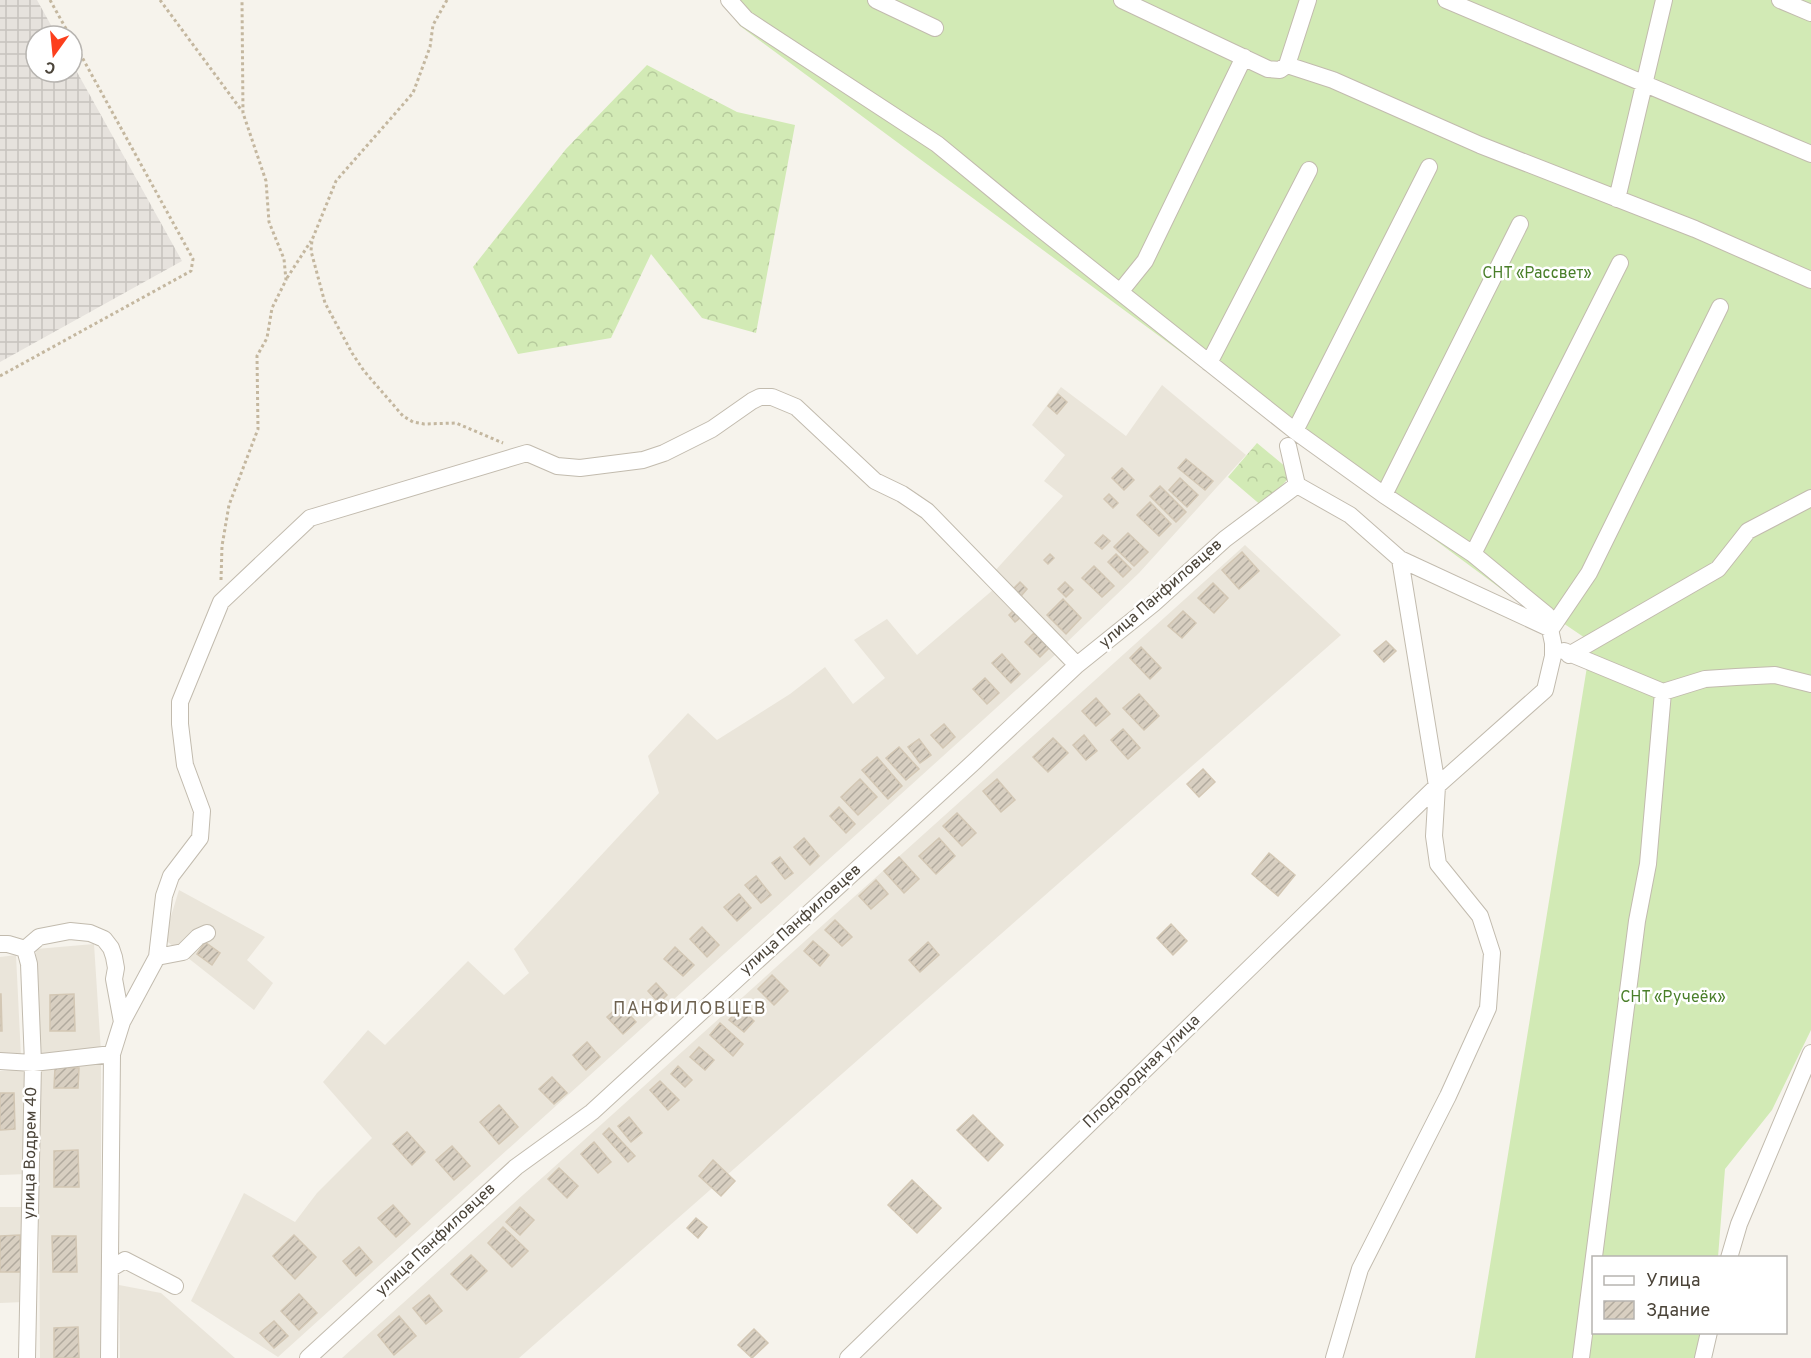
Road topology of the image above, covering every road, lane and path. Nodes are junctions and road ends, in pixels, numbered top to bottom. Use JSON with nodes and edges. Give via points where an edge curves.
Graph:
{"nodes":[{"id":1,"x":50,"y":0,"type":"edge"},
{"id":2,"x":160,"y":0,"type":"edge"},
{"id":3,"x":242,"y":0,"type":"edge"},
{"id":4,"x":447,"y":0,"type":"edge"},
{"id":5,"x":729,"y":0,"type":"edge"},
{"id":6,"x":876,"y":0,"type":"edge"},
{"id":7,"x":1122,"y":0,"type":"edge"},
{"id":8,"x":1308,"y":0,"type":"edge"},
{"id":9,"x":1446,"y":0,"type":"edge"},
{"id":10,"x":1664,"y":0,"type":"edge"},
{"id":11,"x":1780,"y":0,"type":"edge"},
{"id":12,"x":1811,"y":13,"type":"edge"},
{"id":13,"x":63,"y":24,"type":"edge"},
{"id":14,"x":935,"y":28,"type":"dead end"},
{"id":15,"x":1244,"y":57,"type":"junction"},
{"id":16,"x":84,"y":62,"type":"edge"},
{"id":17,"x":1287,"y":65,"type":"junction"},
{"id":18,"x":1644,"y":84,"type":"junction"},
{"id":19,"x":243,"y":113,"type":"junction"},
{"id":20,"x":1811,"y":154,"type":"edge"},
{"id":21,"x":1429,"y":167,"type":"dead end"},
{"id":22,"x":1309,"y":170,"type":"dead end"},
{"id":23,"x":1617,"y":199,"type":"junction"},
{"id":24,"x":1520,"y":224,"type":"dead end"},
{"id":25,"x":312,"y":240,"type":"junction"},
{"id":26,"x":1620,"y":263,"type":"dead end"},
{"id":27,"x":286,"y":280,"type":"junction"},
{"id":28,"x":1811,"y":280,"type":"edge"},
{"id":29,"x":1120,"y":292,"type":"junction"},
{"id":30,"x":1720,"y":308,"type":"dead end"},
{"id":31,"x":1209,"y":363,"type":"junction"},
{"id":32,"x":0,"y":375,"type":"edge"},
{"id":33,"x":1292,"y":439,"type":"junction"},
{"id":34,"x":527,"y":453,"type":"junction"},
{"id":35,"x":1297,"y":485,"type":"junction"},
{"id":36,"x":1384,"y":495,"type":"junction"},
{"id":37,"x":1811,"y":498,"type":"edge"},
{"id":38,"x":1473,"y":554,"type":"junction"},
{"id":39,"x":1400,"y":559,"type":"junction"},
{"id":40,"x":221,"y":602,"type":"junction"},
{"id":41,"x":1552,"y":636,"type":"junction"},
{"id":42,"x":1569,"y":655,"type":"junction"},
{"id":43,"x":1077,"y":665,"type":"junction"},
{"id":44,"x":1811,"y":684,"type":"edge"},
{"id":45,"x":1663,"y":692,"type":"junction"},
{"id":46,"x":1437,"y":786,"type":"junction"},
{"id":47,"x":207,"y":933,"type":"dead end"},
{"id":48,"x":0,"y":944,"type":"edge"},
{"id":49,"x":25,"y":949,"type":"junction"},
{"id":50,"x":156,"y":957,"type":"junction"},
{"id":51,"x":122,"y":1022,"type":"junction"},
{"id":52,"x":1811,"y":1053,"type":"edge"},
{"id":53,"x":112,"y":1054,"type":"junction"},
{"id":54,"x":0,"y":1061,"type":"edge"},
{"id":55,"x":33,"y":1063,"type":"junction"},
{"id":56,"x":1594,"y":1256,"type":"edge"},
{"id":57,"x":1729,"y":1256,"type":"edge"},
{"id":58,"x":110,"y":1269,"type":"junction"},
{"id":59,"x":1592,"y":1272,"type":"edge"},
{"id":60,"x":175,"y":1286,"type":"dead end"},
{"id":61,"x":1709,"y":1334,"type":"edge"},
{"id":62,"x":27,"y":1358,"type":"edge"},
{"id":63,"x":109,"y":1358,"type":"edge"},
{"id":64,"x":308,"y":1358,"type":"edge"},
{"id":65,"x":848,"y":1358,"type":"edge"},
{"id":66,"x":1334,"y":1358,"type":"edge"},
{"id":67,"x":1581,"y":1358,"type":"edge"},
{"id":68,"x":1703,"y":1358,"type":"edge"}],
"edges":[{"from":1,"to":13,"type":"path"},
{"from":2,"to":19,"type":"path"},
{"from":3,"to":19,"type":"path"},
{"from":4,"to":25,"type":"path","via":[[433,25],[430,47],[413,93],[336,181]]},
{"from":5,"to":29,"type":"street","via":[[746,20],[937,144]]},
{"from":6,"to":14,"type":"street"},
{"from":7,"to":15,"type":"street"},
{"from":8,"to":17,"type":"street"},
{"from":9,"to":18,"type":"street"},
{"from":10,"to":18,"type":"street"},
{"from":11,"to":12,"type":"street"},
{"from":15,"to":17,"type":"street","via":[[1268,69],[1280,70]]},
{"from":15,"to":29,"type":"street","via":[[1145,261]]},
{"from":16,"to":32,"type":"path","via":[[193,259],[191,271]]},
{"from":17,"to":23,"type":"street","via":[[1333,80],[1480,145]]},
{"from":18,"to":20,"type":"street"},
{"from":18,"to":23,"type":"street"},
{"from":19,"to":27,"type":"path","via":[[266,181],[268,222],[284,259]]},
{"from":21,"to":33,"type":"street"},
{"from":22,"to":31,"type":"street"},
{"from":23,"to":28,"type":"street"},
{"from":24,"to":36,"type":"street"},
{"from":25,"to":27,"type":"path"},
{"from":25,"to":34,"type":"path","via":[[311,251],[325,303],[364,371],[403,416],[424,424],[456,423]]},
{"from":26,"to":38,"type":"street"},
{"from":27,"to":40,"type":"path","via":[[272,308],[267,338],[257,356],[258,429],[229,505],[222,546]]},
{"from":29,"to":31,"type":"street"},
{"from":30,"to":41,"type":"street","via":[[1589,573]]},
{"from":31,"to":33,"type":"street"},
{"from":33,"to":35,"type":"street"},
{"from":33,"to":36,"type":"street"},
{"from":34,"to":40,"type":"street","via":[[310,518]]},
{"from":34,"to":43,"type":"street","via":[[557,466],[579,468],[643,460],[712,429],[760,397],[772,397],[796,407],[874,481],[927,511]]},
{"from":35,"to":39,"type":"street","via":[[1350,515]]},
{"from":35,"to":43,"type":"street","name":"улица Панфиловцев","via":[[1225,539]]},
{"from":36,"to":38,"type":"street"},
{"from":37,"to":42,"type":"street","via":[[1748,531],[1719,569]]},
{"from":38,"to":41,"type":"street","via":[[1547,615]]},
{"from":39,"to":41,"type":"street"},
{"from":39,"to":46,"type":"street"},
{"from":40,"to":50,"type":"street","via":[[180,702],[185,765],[202,811],[200,838],[171,876],[164,896]]},
{"from":41,"to":42,"type":"street"},
{"from":41,"to":46,"type":"street","name":"Плодородная улица","via":[[1553,656],[1545,690]]},
{"from":42,"to":45,"type":"street"},
{"from":43,"to":64,"type":"street","name":"улица Панфиловцев","via":[[592,1112],[516,1167]]},
{"from":44,"to":45,"type":"street","via":[[1775,675],[1736,676],[1705,679]]},
{"from":45,"to":56,"type":"street","via":[[1648,864],[1637,921]]},
{"from":46,"to":65,"type":"street","name":"Плодородная улица"},
{"from":46,"to":66,"type":"street","via":[[1434,836],[1438,864],[1480,916],[1492,953],[1488,1008],[1360,1269]]},
{"from":47,"to":50,"type":"street","via":[[183,952]]},
{"from":48,"to":49,"type":"street"},
{"from":49,"to":51,"type":"street","via":[[39,937],[70,931],[104,939],[114,957]]},
{"from":49,"to":55,"type":"street","name":"улица Водрем 40"},
{"from":50,"to":51,"type":"street"},
{"from":51,"to":53,"type":"street"},
{"from":52,"to":57,"type":"street"},
{"from":53,"to":55,"type":"street"},
{"from":53,"to":58,"type":"street"},
{"from":54,"to":55,"type":"street"},
{"from":55,"to":62,"type":"street","name":"улица Водрем 40"},
{"from":58,"to":60,"type":"street","via":[[125,1260]]},
{"from":58,"to":63,"type":"street"},
{"from":59,"to":67,"type":"street"},
{"from":61,"to":68,"type":"street"}]}
